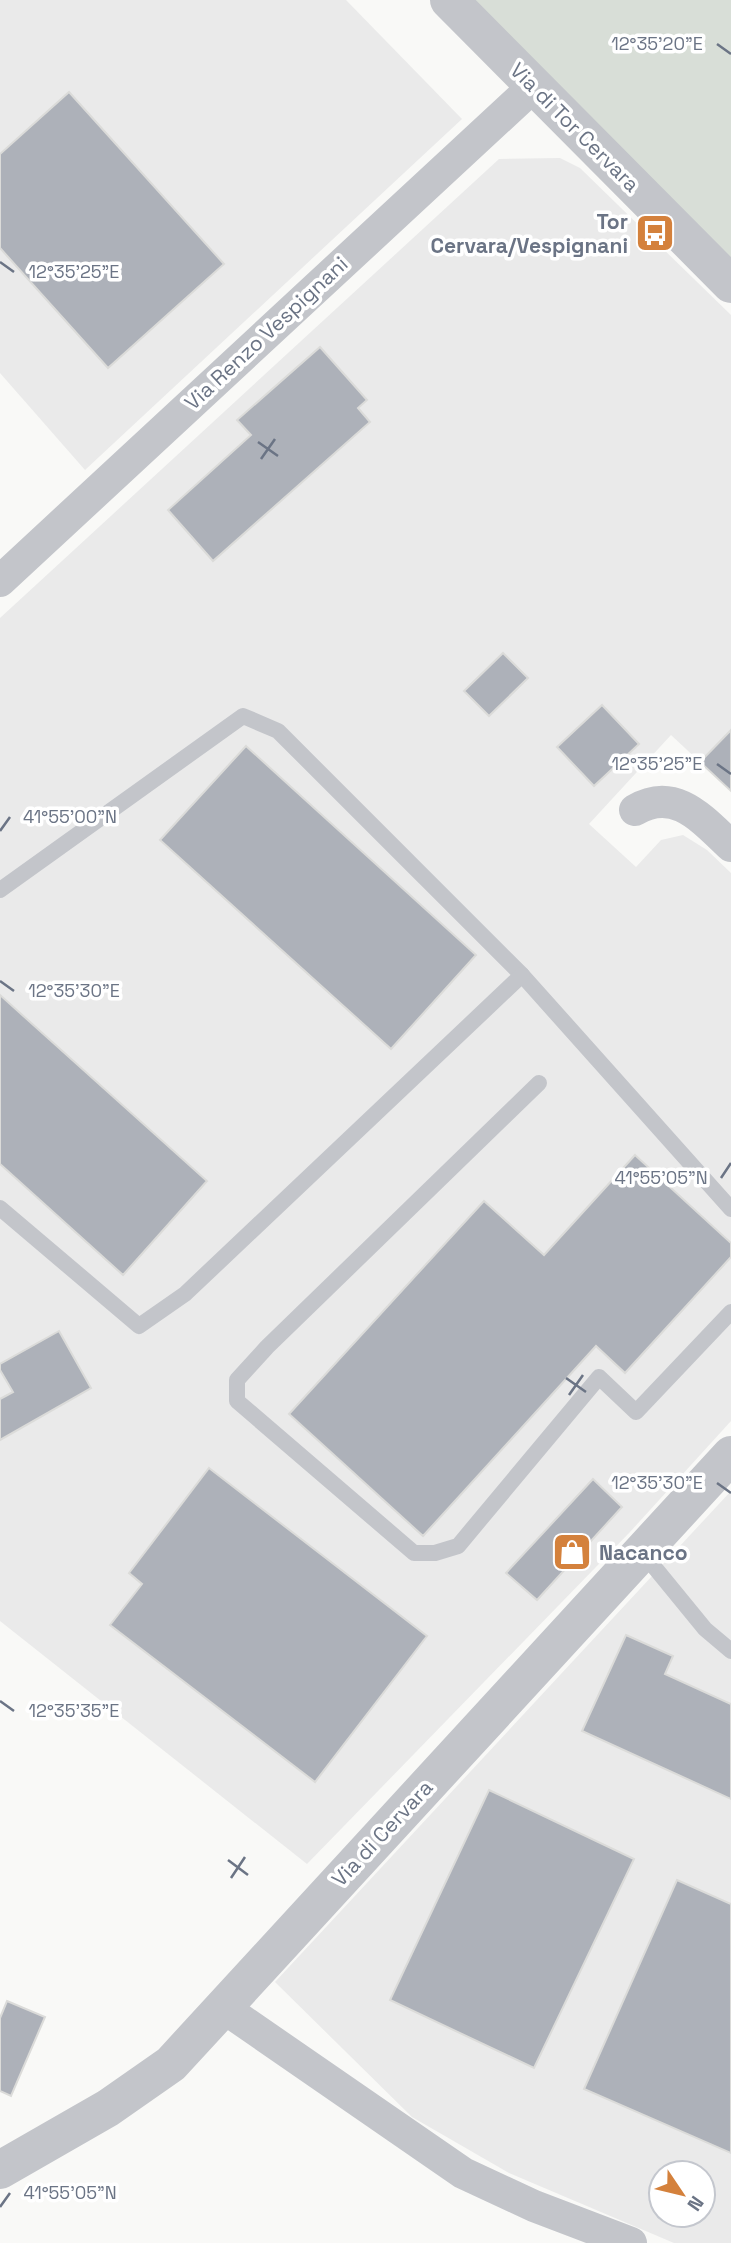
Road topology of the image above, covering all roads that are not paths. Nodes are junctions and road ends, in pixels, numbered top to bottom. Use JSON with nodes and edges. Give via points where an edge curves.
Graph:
{"nodes":[{"id":1,"x":449,"y":0,"type":"edge"},
{"id":2,"x":534,"y":86,"type":"junction"},
{"id":3,"x":731,"y":284,"type":"edge"},
{"id":4,"x":0,"y":581,"type":"edge"},
{"id":5,"x":635,"y":810,"type":"dead end"},
{"id":6,"x":731,"y":846,"type":"edge"},
{"id":7,"x":0,"y":890,"type":"edge"},
{"id":8,"x":522,"y":975,"type":"junction"},
{"id":9,"x":539,"y":1083,"type":"dead end"},
{"id":10,"x":0,"y":1208,"type":"edge"},
{"id":11,"x":731,"y":1209,"type":"edge"},
{"id":12,"x":731,"y":1312,"type":"edge"},
{"id":13,"x":731,"y":1455,"type":"edge"},
{"id":14,"x":641,"y":1551,"type":"junction"},
{"id":15,"x":731,"y":1651,"type":"edge"},
{"id":16,"x":224,"y":2008,"type":"junction"},
{"id":17,"x":0,"y":2170,"type":"edge"},
{"id":18,"x":631,"y":2243,"type":"edge"}],
"edges":[{"from":1,"to":2,"type":"street","name":"Via di Tor Cervara"},
{"from":2,"to":3,"type":"street","name":"Via di Tor Cervara"},
{"from":2,"to":4,"type":"street","name":"Via Renzo Vespignani"},
{"from":5,"to":6,"type":"street","via":[[651,800],[674,802]]},
{"from":7,"to":8,"type":"lane","via":[[243,716],[278,731]]},
{"from":8,"to":10,"type":"lane","via":[[185,1294],[139,1325]]},
{"from":8,"to":11,"type":"lane"},
{"from":9,"to":12,"type":"lane","via":[[267,1348],[237,1380],[237,1401],[414,1553],[435,1553],[458,1546],[599,1377],[636,1412]]},
{"from":13,"to":14,"type":"street","name":"Via di Cervara"},
{"from":14,"to":15,"type":"lane","via":[[705,1629]]},
{"from":14,"to":16,"type":"street","name":"Via di Cervara"},
{"from":16,"to":17,"type":"street","name":"Via di Cervara","via":[[171,2064],[108,2108]]},
{"from":16,"to":18,"type":"street","via":[[463,2172],[534,2206]]}]}
